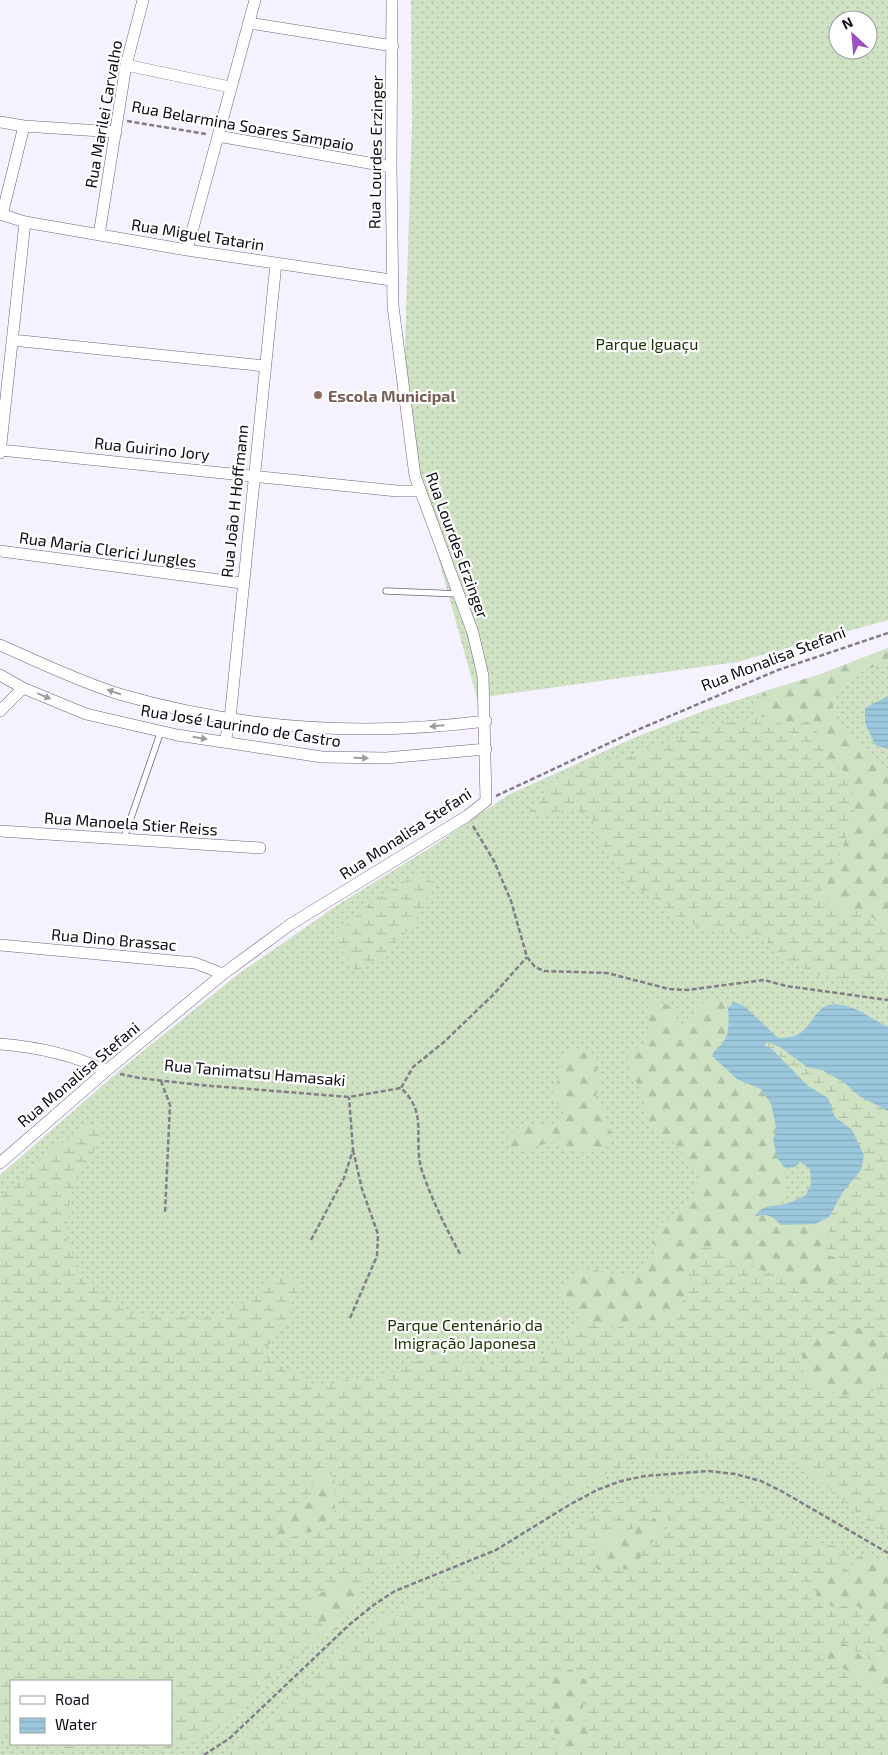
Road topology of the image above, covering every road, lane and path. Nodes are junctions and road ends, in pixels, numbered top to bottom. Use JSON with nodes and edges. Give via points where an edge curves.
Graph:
{"nodes":[{"id":1,"x":143,"y":0,"type":"edge"},
{"id":2,"x":255,"y":0,"type":"edge"},
{"id":3,"x":392,"y":0,"type":"edge"},
{"id":4,"x":249,"y":23,"type":"junction"},
{"id":5,"x":393,"y":46,"type":"junction"},
{"id":6,"x":126,"y":65,"type":"junction"},
{"id":7,"x":230,"y":87,"type":"junction"},
{"id":8,"x":119,"y":119,"type":"junction"},
{"id":9,"x":0,"y":122,"type":"edge"},
{"id":10,"x":24,"y":126,"type":"junction"},
{"id":11,"x":116,"y":132,"type":"junction"},
{"id":12,"x":218,"y":136,"type":"junction"},
{"id":13,"x":391,"y":167,"type":"junction"},
{"id":14,"x":1,"y":215,"type":"edge"},
{"id":15,"x":25,"y":222,"type":"junction"},
{"id":16,"x":99,"y":235,"type":"junction"},
{"id":17,"x":187,"y":250,"type":"junction"},
{"id":18,"x":276,"y":263,"type":"junction"},
{"id":19,"x":391,"y":280,"type":"junction"},
{"id":20,"x":12,"y":340,"type":"junction"},
{"id":21,"x":265,"y":366,"type":"junction"},
{"id":22,"x":0,"y":450,"type":"edge"},
{"id":23,"x":0,"y":453,"type":"edge"},
{"id":24,"x":253,"y":475,"type":"junction"},
{"id":25,"x":420,"y":491,"type":"junction"},
{"id":26,"x":0,"y":551,"type":"edge"},
{"id":27,"x":242,"y":582,"type":"junction"},
{"id":28,"x":386,"y":592,"type":"dead end"},
{"id":29,"x":459,"y":594,"type":"junction"},
{"id":30,"x":888,"y":633,"type":"edge"},
{"id":31,"x":0,"y":645,"type":"edge"},
{"id":32,"x":0,"y":674,"type":"edge"},
{"id":33,"x":23,"y":688,"type":"junction"},
{"id":34,"x":0,"y":711,"type":"edge"},
{"id":35,"x":230,"y":719,"type":"junction"},
{"id":36,"x":486,"y":721,"type":"junction"},
{"id":37,"x":162,"y":731,"type":"junction"},
{"id":38,"x":225,"y":742,"type":"junction"},
{"id":39,"x":486,"y":749,"type":"junction"},
{"id":40,"x":486,"y":801,"type":"junction"},
{"id":41,"x":467,"y":816,"type":"junction"},
{"id":42,"x":0,"y":831,"type":"edge"},
{"id":43,"x":124,"y":838,"type":"junction"},
{"id":44,"x":260,"y":848,"type":"dead end"},
{"id":45,"x":0,"y":945,"type":"edge"},
{"id":46,"x":526,"y":956,"type":"junction"},
{"id":47,"x":223,"y":974,"type":"junction"},
{"id":48,"x":888,"y":1000,"type":"edge"},
{"id":49,"x":0,"y":1044,"type":"edge"},
{"id":50,"x":106,"y":1070,"type":"junction"},
{"id":51,"x":161,"y":1080,"type":"junction"},
{"id":52,"x":400,"y":1088,"type":"junction"},
{"id":53,"x":350,"y":1097,"type":"junction"},
{"id":54,"x":0,"y":1146,"type":"edge"},
{"id":55,"x":353,"y":1150,"type":"junction"},
{"id":56,"x":13,"y":1151,"type":"junction"},
{"id":57,"x":0,"y":1163,"type":"edge"},
{"id":58,"x":165,"y":1213,"type":"dead end"},
{"id":59,"x":311,"y":1240,"type":"dead end"},
{"id":60,"x":460,"y":1254,"type":"dead end"},
{"id":61,"x":350,"y":1318,"type":"dead end"},
{"id":62,"x":888,"y":1553,"type":"edge"},
{"id":63,"x":204,"y":1755,"type":"edge"}],
"edges":[{"from":1,"to":6,"type":"street","name":"Rua Marilei Carvalho"},
{"from":2,"to":4,"type":"street"},
{"from":3,"to":5,"type":"street","name":"Rua Lourdes Erzinger"},
{"from":4,"to":5,"type":"street"},
{"from":4,"to":7,"type":"street"},
{"from":5,"to":13,"type":"street","name":"Rua Lourdes Erzinger"},
{"from":6,"to":7,"type":"street"},
{"from":6,"to":8,"type":"street","name":"Rua Marilei Carvalho"},
{"from":7,"to":12,"type":"street"},
{"from":8,"to":11,"type":"street","name":"Rua Marilei Carvalho"},
{"from":8,"to":12,"type":"path","name":"Rua Belarmina Soares Sampaio"},
{"from":9,"to":10,"type":"street"},
{"from":10,"to":11,"type":"street"},
{"from":10,"to":14,"type":"street"},
{"from":11,"to":16,"type":"street","name":"Rua Marilei Carvalho"},
{"from":12,"to":13,"type":"street","name":"Rua Belarmina Soares Sampaio"},
{"from":12,"to":17,"type":"street"},
{"from":13,"to":19,"type":"street","name":"Rua Lourdes Erzinger"},
{"from":14,"to":15,"type":"street","name":"Rua Miguel Tatarin"},
{"from":15,"to":16,"type":"street","name":"Rua Miguel Tatarin"},
{"from":15,"to":20,"type":"street"},
{"from":16,"to":17,"type":"street","name":"Rua Miguel Tatarin"},
{"from":17,"to":18,"type":"street","name":"Rua Miguel Tatarin"},
{"from":18,"to":19,"type":"street","name":"Rua Miguel Tatarin"},
{"from":18,"to":21,"type":"street","name":"Rua João H Hoffmann"},
{"from":19,"to":25,"type":"street","name":"Rua Lourdes Erzinger","via":[[415,476]]},
{"from":20,"to":21,"type":"street"},
{"from":20,"to":22,"type":"street"},
{"from":21,"to":24,"type":"street","name":"Rua João H Hoffmann"},
{"from":22,"to":23,"type":"street"},
{"from":22,"to":24,"type":"street","name":"Rua Guirino Jory"},
{"from":24,"to":25,"type":"street","name":"Rua Guirino Jory"},
{"from":24,"to":27,"type":"street","name":"Rua João H Hoffmann"},
{"from":25,"to":29,"type":"street","name":"Rua Lourdes Erzinger"},
{"from":26,"to":27,"type":"street","name":"Rua Maria Clerici Jungles"},
{"from":27,"to":35,"type":"street","name":"Rua João H Hoffmann"},
{"from":28,"to":29,"type":"lane"},
{"from":29,"to":36,"type":"street","name":"Rua Lourdes Erzinger","via":[[483,676]]},
{"from":30,"to":40,"type":"path","name":"Rua Monalisa Stefani","via":[[778,670],[635,731]]},
{"from":35,"to":31,"type":"street","name":"Rua José Laurindo de Castro","one_way":true,"via":[[118,693]]},
{"from":32,"to":33,"type":"street","name":"Rua José Laurindo de Castro"},
{"from":33,"to":34,"type":"street"},
{"from":33,"to":37,"type":"street","name":"Rua José Laurindo de Castro","one_way":true,"via":[[86,714]]},
{"from":36,"to":35,"type":"street","name":"Rua José Laurindo de Castro","one_way":true,"via":[[406,729],[342,730]]},
{"from":35,"to":38,"type":"street","name":"Rua João H Hoffmann"},
{"from":36,"to":39,"type":"street","name":"Rua Lourdes Erzinger"},
{"from":37,"to":38,"type":"street","name":"Rua José Laurindo de Castro","one_way":true},
{"from":37,"to":43,"type":"lane"},
{"from":38,"to":39,"type":"street","name":"Rua José Laurindo de Castro","one_way":true,"via":[[322,757],[386,758]]},
{"from":39,"to":40,"type":"street","name":"Rua Lourdes Erzinger"},
{"from":40,"to":41,"type":"street","name":"Rua Monalisa Stefani"},
{"from":41,"to":46,"type":"path","via":[[501,877]]},
{"from":41,"to":47,"type":"street","name":"Rua Monalisa Stefani","via":[[291,924]]},
{"from":42,"to":43,"type":"street","name":"Rua Manoela Stier Reiss"},
{"from":43,"to":44,"type":"street","name":"Rua Manoela Stier Reiss"},
{"from":45,"to":47,"type":"street","name":"Rua Dino Brassac","via":[[195,963]]},
{"from":46,"to":48,"type":"path","via":[[535,967],[544,971],[607,973],[669,988],[687,990],[764,980]]},
{"from":46,"to":52,"type":"path","via":[[494,994],[413,1067]]},
{"from":47,"to":50,"type":"street","name":"Rua Monalisa Stefani"},
{"from":49,"to":50,"type":"street","via":[[81,1058]]},
{"from":50,"to":51,"type":"path","name":"Rua Tanimatsu Hamasaki"},
{"from":50,"to":56,"type":"street","name":"Rua Monalisa Stefani"},
{"from":51,"to":53,"type":"path","name":"Rua Tanimatsu Hamasaki"},
{"from":51,"to":58,"type":"path","via":[[170,1105]]},
{"from":52,"to":53,"type":"path","name":"Rua Tanimatsu Hamasaki"},
{"from":52,"to":60,"type":"path","via":[[412,1098],[419,1115],[422,1172],[440,1218]]},
{"from":53,"to":55,"type":"path"},
{"from":54,"to":56,"type":"street"},
{"from":55,"to":59,"type":"path","via":[[344,1178]]},
{"from":55,"to":61,"type":"path","via":[[378,1234],[377,1256]]},
{"from":56,"to":57,"type":"street","name":"Rua Monalisa Stefani"},
{"from":62,"to":63,"type":"path","via":[[761,1481],[708,1471],[621,1481],[568,1505],[496,1550],[396,1591],[375,1604],[230,1738]]}]}
